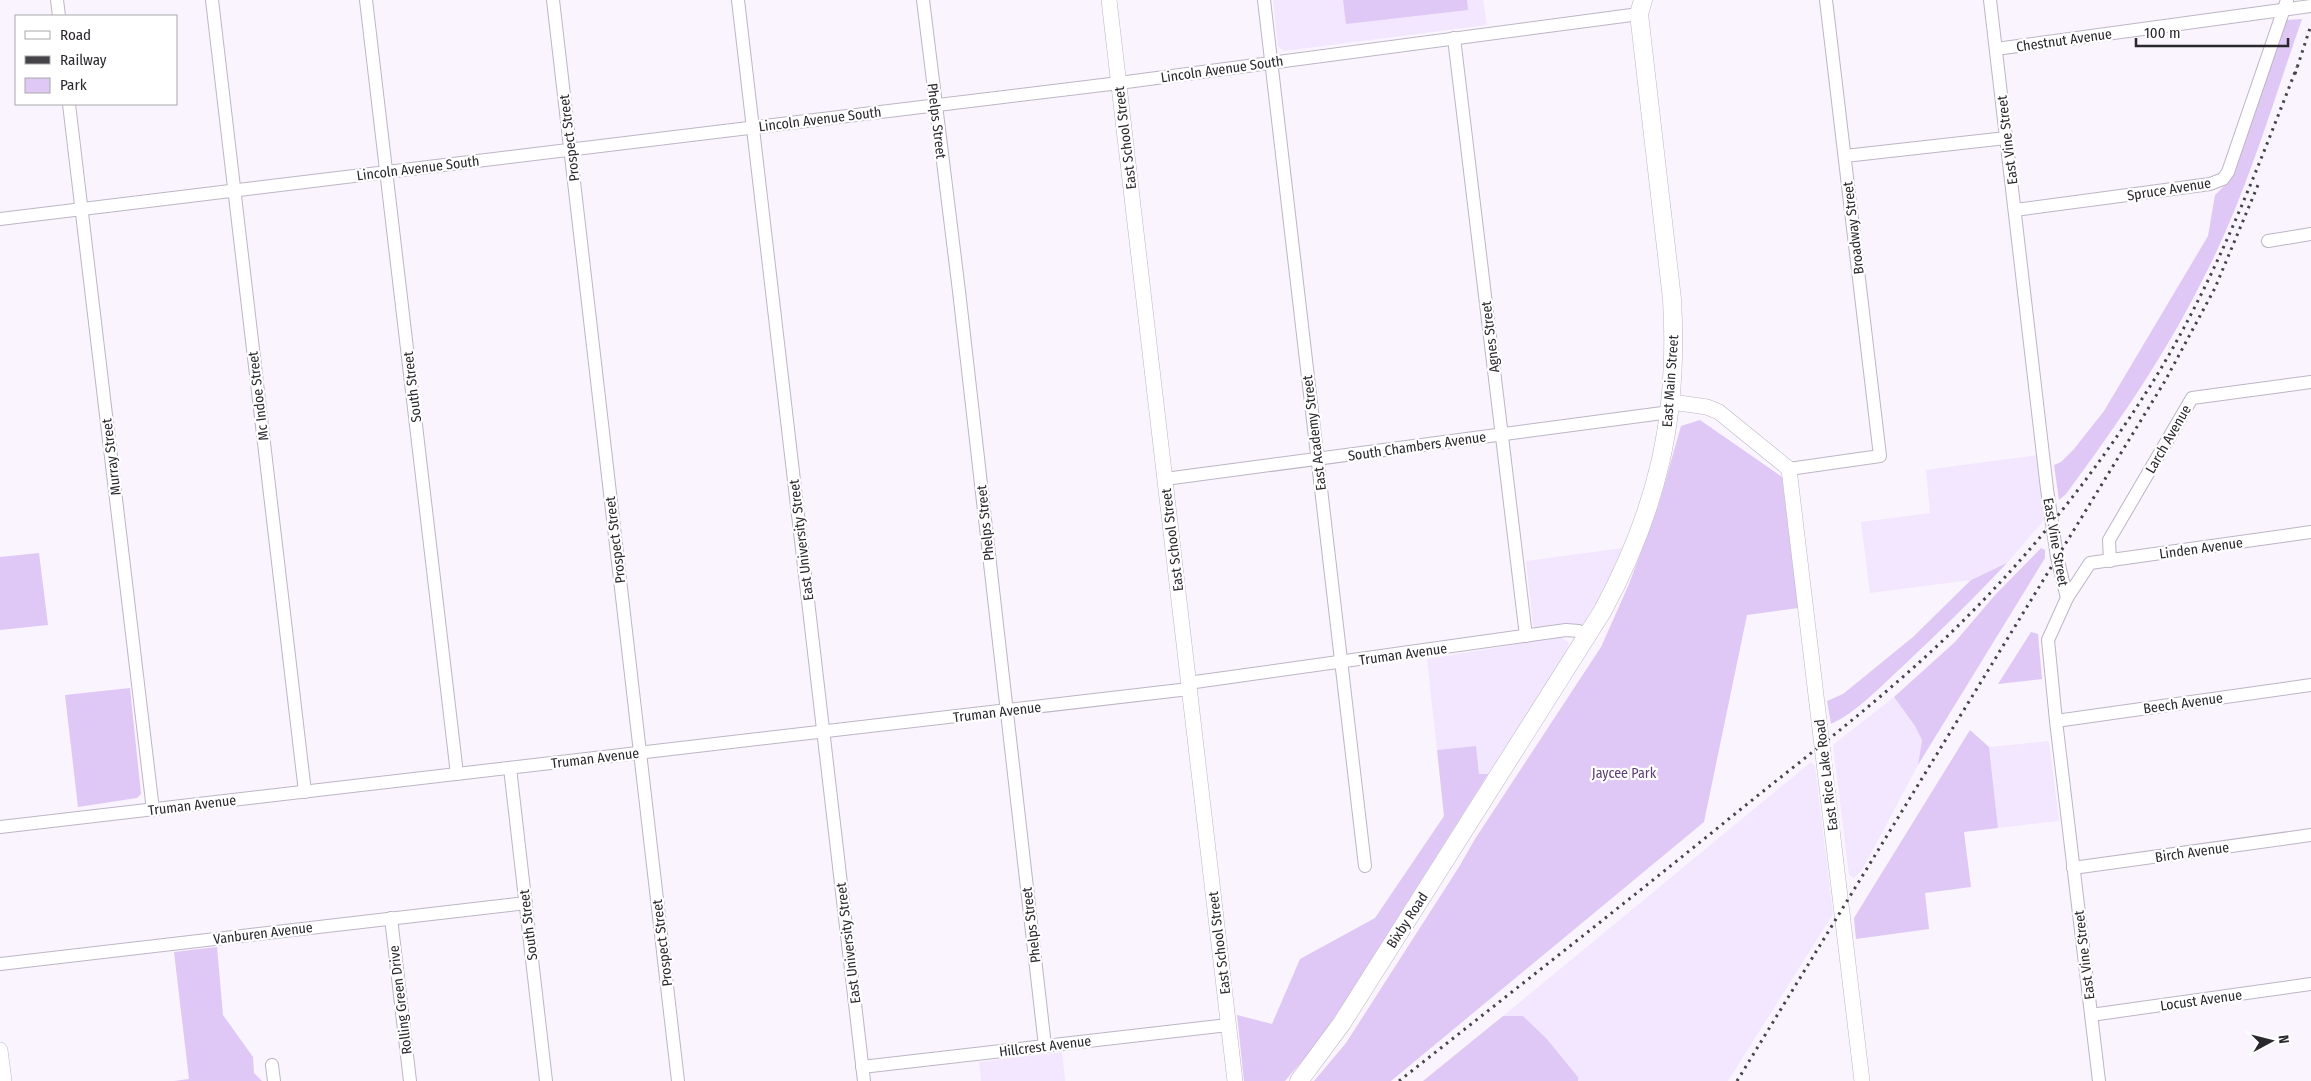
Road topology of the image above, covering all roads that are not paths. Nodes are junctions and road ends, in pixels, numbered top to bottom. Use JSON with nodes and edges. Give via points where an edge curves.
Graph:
{"nodes":[{"id":1,"x":57,"y":0,"type":"edge"},
{"id":2,"x":212,"y":0,"type":"edge"},
{"id":3,"x":366,"y":0,"type":"edge"},
{"id":4,"x":553,"y":0,"type":"edge"},
{"id":5,"x":738,"y":0,"type":"edge"},
{"id":6,"x":923,"y":0,"type":"edge"},
{"id":7,"x":1109,"y":0,"type":"edge"},
{"id":8,"x":1264,"y":0,"type":"edge"},
{"id":9,"x":1826,"y":0,"type":"edge"},
{"id":10,"x":1990,"y":0,"type":"edge"},
{"id":11,"x":2285,"y":5,"type":"edge"},
{"id":12,"x":2311,"y":6,"type":"edge"},
{"id":13,"x":1641,"y":7,"type":"edge"},
{"id":14,"x":59,"y":15,"type":"edge"},
{"id":15,"x":1454,"y":38,"type":"junction"},
{"id":16,"x":1996,"y":49,"type":"junction"},
{"id":17,"x":1271,"y":63,"type":"junction"},
{"id":18,"x":1119,"y":83,"type":"junction"},
{"id":19,"x":69,"y":105,"type":"edge"},
{"id":20,"x":935,"y":105,"type":"junction"},
{"id":21,"x":753,"y":127,"type":"junction"},
{"id":22,"x":2006,"y":138,"type":"junction"},
{"id":23,"x":570,"y":149,"type":"junction"},
{"id":24,"x":1845,"y":156,"type":"junction"},
{"id":25,"x":386,"y":172,"type":"junction"},
{"id":26,"x":234,"y":190,"type":"junction"},
{"id":27,"x":82,"y":209,"type":"junction"},
{"id":28,"x":2015,"y":210,"type":"junction"},
{"id":29,"x":0,"y":219,"type":"edge"},
{"id":30,"x":2311,"y":234,"type":"edge"},
{"id":31,"x":2268,"y":241,"type":"dead end"},
{"id":32,"x":2311,"y":382,"type":"edge"},
{"id":33,"x":1671,"y":407,"type":"junction"},
{"id":34,"x":1501,"y":435,"type":"junction"},
{"id":35,"x":1318,"y":459,"type":"junction"},
{"id":36,"x":1789,"y":469,"type":"junction"},
{"id":37,"x":1165,"y":479,"type":"junction"},
{"id":38,"x":2311,"y":532,"type":"edge"},
{"id":39,"x":2110,"y":561,"type":"junction"},
{"id":40,"x":2066,"y":598,"type":"junction"},
{"id":41,"x":1587,"y":635,"type":"junction"},
{"id":42,"x":1526,"y":636,"type":"junction"},
{"id":43,"x":1341,"y":663,"type":"junction"},
{"id":44,"x":2311,"y":685,"type":"edge"},
{"id":45,"x":1189,"y":686,"type":"junction"},
{"id":46,"x":1006,"y":711,"type":"junction"},
{"id":47,"x":2056,"y":721,"type":"junction"},
{"id":48,"x":823,"y":732,"type":"junction"},
{"id":49,"x":640,"y":753,"type":"junction"},
{"id":50,"x":1511,"y":756,"type":"joint"},
{"id":51,"x":510,"y":768,"type":"junction"},
{"id":52,"x":457,"y":774,"type":"junction"},
{"id":53,"x":305,"y":792,"type":"junction"},
{"id":54,"x":153,"y":810,"type":"junction"},
{"id":55,"x":0,"y":827,"type":"edge"},
{"id":56,"x":2311,"y":835,"type":"edge"},
{"id":57,"x":1365,"y":866,"type":"dead end"},
{"id":58,"x":2073,"y":868,"type":"junction"},
{"id":59,"x":526,"y":903,"type":"junction"},
{"id":60,"x":391,"y":918,"type":"junction"},
{"id":61,"x":0,"y":964,"type":"edge"},
{"id":62,"x":2311,"y":984,"type":"edge"},
{"id":63,"x":2091,"y":1015,"type":"junction"},
{"id":64,"x":1228,"y":1025,"type":"junction"},
{"id":65,"x":1045,"y":1046,"type":"junction"},
{"id":66,"x":0,"y":1050,"type":"edge"},
{"id":67,"x":272,"y":1065,"type":"dead end"},
{"id":68,"x":862,"y":1067,"type":"junction"},
{"id":69,"x":4,"y":1081,"type":"edge"},
{"id":70,"x":274,"y":1081,"type":"edge"},
{"id":71,"x":410,"y":1081,"type":"edge"},
{"id":72,"x":546,"y":1081,"type":"edge"},
{"id":73,"x":678,"y":1081,"type":"edge"},
{"id":74,"x":864,"y":1081,"type":"edge"},
{"id":75,"x":1235,"y":1081,"type":"edge"},
{"id":76,"x":1299,"y":1081,"type":"edge"},
{"id":77,"x":1862,"y":1081,"type":"edge"},
{"id":78,"x":2099,"y":1081,"type":"edge"}],
"edges":[{"from":1,"to":14,"type":"street"},
{"from":2,"to":26,"type":"street","name":"Mc Indoe Street"},
{"from":3,"to":25,"type":"street","name":"South Street"},
{"from":4,"to":23,"type":"street","name":"Prospect Street"},
{"from":5,"to":21,"type":"street","name":"East University Street"},
{"from":6,"to":20,"type":"street","name":"Phelps Street"},
{"from":7,"to":18,"type":"street","name":"East School Street"},
{"from":8,"to":17,"type":"street","name":"East Academy Street"},
{"from":9,"to":24,"type":"street","name":"Broadway Street"},
{"from":10,"to":16,"type":"street","name":"East Vine Street"},
{"from":11,"to":12,"type":"street","name":"Chestnut Avenue"},
{"from":11,"to":16,"type":"street","name":"Chestnut Avenue"},
{"from":11,"to":28,"type":"street","name":"Spruce Avenue","via":[[2223,179],[2210,184]]},
{"from":13,"to":15,"type":"street","name":"Lincoln Avenue South"},
{"from":13,"to":33,"type":"main road","name":"East Main Street","via":[[1672,299]]},
{"from":15,"to":17,"type":"street","name":"Lincoln Avenue South"},
{"from":15,"to":34,"type":"street","name":"Agnes Street"},
{"from":16,"to":22,"type":"street","name":"East Vine Street"},
{"from":17,"to":18,"type":"street","name":"Lincoln Avenue South"},
{"from":17,"to":35,"type":"street","name":"East Academy Street"},
{"from":18,"to":20,"type":"street","name":"Lincoln Avenue South"},
{"from":18,"to":37,"type":"street","name":"East School Street"},
{"from":19,"to":27,"type":"street","name":"Murray Street"},
{"from":20,"to":21,"type":"street","name":"Lincoln Avenue South"},
{"from":20,"to":46,"type":"street","name":"Phelps Street"},
{"from":21,"to":23,"type":"street","name":"Lincoln Avenue South"},
{"from":21,"to":48,"type":"street","name":"East University Street"},
{"from":22,"to":24,"type":"street"},
{"from":22,"to":28,"type":"street","name":"East Vine Street"},
{"from":23,"to":25,"type":"street","name":"Lincoln Avenue South"},
{"from":23,"to":49,"type":"street","name":"Prospect Street"},
{"from":24,"to":36,"type":"street","name":"Broadway Street","via":[[1880,456]]},
{"from":25,"to":26,"type":"street","name":"Lincoln Avenue South"},
{"from":25,"to":52,"type":"street","name":"South Street"},
{"from":26,"to":27,"type":"street","name":"Lincoln Avenue South"},
{"from":26,"to":53,"type":"street","name":"Mc Indoe Street"},
{"from":27,"to":29,"type":"street","name":"Lincoln Avenue South"},
{"from":27,"to":54,"type":"street","name":"Murray Street"},
{"from":28,"to":40,"type":"street","name":"East Vine Street","via":[[2047,489]]},
{"from":30,"to":31,"type":"street"},
{"from":32,"to":39,"type":"street","name":"Larch Avenue","via":[[2192,398],[2109,540]]},
{"from":33,"to":34,"type":"street","name":"South Chambers Avenue"},
{"from":33,"to":36,"type":"street","name":"South Chambers Avenue","via":[[1707,407],[1719,412]]},
{"from":33,"to":41,"type":"main road","name":"East Main Street","via":[[1661,464],[1641,532],[1616,586]]},
{"from":34,"to":35,"type":"street","name":"South Chambers Avenue"},
{"from":34,"to":42,"type":"street","name":"Agnes Street"},
{"from":35,"to":37,"type":"street","name":"South Chambers Avenue"},
{"from":35,"to":43,"type":"street","name":"East Academy Street"},
{"from":36,"to":77,"type":"street","name":"East Rice Lake Road"},
{"from":37,"to":45,"type":"street","name":"East School Street"},
{"from":38,"to":39,"type":"street","name":"Linden Avenue"},
{"from":39,"to":40,"type":"street","name":"Linden Avenue","via":[[2090,563]]},
{"from":40,"to":47,"type":"street","name":"East Vine Street","via":[[2048,640]]},
{"from":41,"to":42,"type":"street","name":"Truman Avenue","via":[[1566,630]]},
{"from":41,"to":50,"type":"main road","name":"East Main Street"},
{"from":42,"to":43,"type":"street","name":"Truman Avenue"},
{"from":43,"to":45,"type":"street","name":"Truman Avenue"},
{"from":43,"to":57,"type":"street","name":"East Academy Street"},
{"from":44,"to":47,"type":"street","name":"Beech Avenue"},
{"from":45,"to":46,"type":"street","name":"Truman Avenue"},
{"from":45,"to":64,"type":"street","name":"East School Street"},
{"from":46,"to":48,"type":"street","name":"Truman Avenue"},
{"from":46,"to":65,"type":"street","name":"Phelps Street"},
{"from":47,"to":58,"type":"street","name":"East Vine Street"},
{"from":48,"to":49,"type":"street","name":"Truman Avenue"},
{"from":48,"to":68,"type":"street","name":"East University Street"},
{"from":49,"to":51,"type":"street","name":"Truman Avenue"},
{"from":49,"to":73,"type":"street","name":"Prospect Street"},
{"from":50,"to":76,"type":"main road","name":"Bixby Road","via":[[1342,1023]]},
{"from":51,"to":52,"type":"street","name":"Truman Avenue"},
{"from":51,"to":59,"type":"street","name":"South Street"},
{"from":52,"to":53,"type":"street","name":"Truman Avenue"},
{"from":53,"to":54,"type":"street","name":"Truman Avenue"},
{"from":54,"to":55,"type":"street","name":"Truman Avenue"},
{"from":56,"to":58,"type":"street","name":"Birch Avenue"},
{"from":58,"to":63,"type":"street","name":"East Vine Street"},
{"from":59,"to":60,"type":"street","name":"Vanburen Avenue"},
{"from":59,"to":72,"type":"street","name":"South Street"},
{"from":60,"to":61,"type":"street","name":"Vanburen Avenue"},
{"from":60,"to":71,"type":"street","name":"Rolling Green Drive"},
{"from":62,"to":63,"type":"street","name":"Locust Avenue"},
{"from":63,"to":78,"type":"street","name":"East Vine Street"},
{"from":64,"to":65,"type":"street","name":"Hillcrest Avenue"},
{"from":64,"to":75,"type":"street","name":"East School Street"},
{"from":65,"to":68,"type":"street","name":"Hillcrest Avenue"},
{"from":66,"to":69,"type":"street"},
{"from":67,"to":70,"type":"street"},
{"from":68,"to":74,"type":"street","name":"East University Street"}]}
